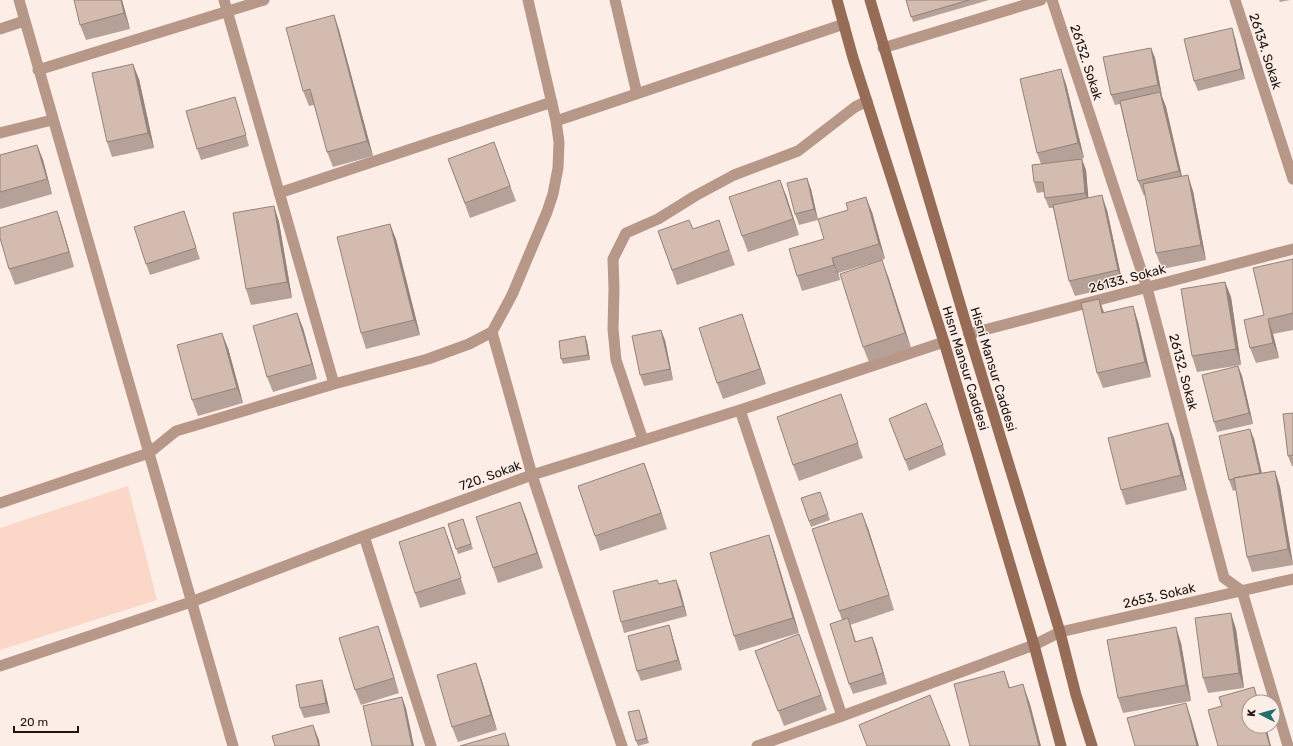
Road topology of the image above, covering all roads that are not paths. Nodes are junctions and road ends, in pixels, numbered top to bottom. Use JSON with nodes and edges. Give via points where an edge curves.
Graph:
{"nodes":[{"id":1,"x":18,"y":0,"type":"edge"},
{"id":2,"x":224,"y":0,"type":"edge"},
{"id":3,"x":264,"y":0,"type":"edge"},
{"id":4,"x":528,"y":0,"type":"edge"},
{"id":5,"x":615,"y":0,"type":"edge"},
{"id":6,"x":837,"y":0,"type":"edge"},
{"id":7,"x":870,"y":0,"type":"edge"},
{"id":8,"x":1041,"y":0,"type":"edge"},
{"id":9,"x":1052,"y":0,"type":"edge"},
{"id":10,"x":1235,"y":0,"type":"edge"},
{"id":11,"x":228,"y":12,"type":"junction"},
{"id":12,"x":24,"y":21,"type":"junction"},
{"id":13,"x":844,"y":24,"type":"junction"},
{"id":14,"x":0,"y":29,"type":"edge"},
{"id":15,"x":884,"y":48,"type":"junction"},
{"id":16,"x":38,"y":70,"type":"junction"},
{"id":17,"x":637,"y":94,"type":"junction"},
{"id":18,"x":867,"y":100,"type":"junction"},
{"id":19,"x":552,"y":102,"type":"junction"},
{"id":20,"x":52,"y":120,"type":"junction"},
{"id":21,"x":556,"y":121,"type":"junction"},
{"id":22,"x":0,"y":133,"type":"edge"},
{"id":23,"x":1293,"y":179,"type":"edge"},
{"id":24,"x":279,"y":193,"type":"junction"},
{"id":25,"x":1293,"y":248,"type":"edge"},
{"id":26,"x":1147,"y":288,"type":"junction"},
{"id":27,"x":492,"y":332,"type":"junction"},
{"id":28,"x":969,"y":334,"type":"junction"},
{"id":29,"x":944,"y":342,"type":"junction"},
{"id":30,"x":334,"y":384,"type":"junction"},
{"id":31,"x":740,"y":410,"type":"junction"},
{"id":32,"x":643,"y":440,"type":"junction"},
{"id":33,"x":148,"y":453,"type":"junction"},
{"id":34,"x":532,"y":475,"type":"junction"},
{"id":35,"x":0,"y":503,"type":"edge"},
{"id":36,"x":364,"y":536,"type":"junction"},
{"id":37,"x":1293,"y":579,"type":"edge"},
{"id":38,"x":1242,"y":591,"type":"junction"},
{"id":39,"x":192,"y":602,"type":"junction"},
{"id":40,"x":1060,"y":632,"type":"junction"},
{"id":41,"x":1034,"y":646,"type":"junction"},
{"id":42,"x":0,"y":666,"type":"edge"},
{"id":43,"x":842,"y":716,"type":"junction"},
{"id":44,"x":233,"y":746,"type":"edge"},
{"id":45,"x":431,"y":746,"type":"edge"},
{"id":46,"x":622,"y":746,"type":"edge"},
{"id":47,"x":757,"y":746,"type":"edge"},
{"id":48,"x":1061,"y":746,"type":"edge"},
{"id":49,"x":1092,"y":746,"type":"edge"},
{"id":50,"x":1288,"y":746,"type":"edge"}],
"edges":[{"from":1,"to":12,"type":"street"},
{"from":2,"to":11,"type":"street"},
{"from":3,"to":11,"type":"street"},
{"from":4,"to":19,"type":"street"},
{"from":5,"to":17,"type":"street"},
{"from":6,"to":13,"type":"main road","name":"Hısnı Mansur Caddesi"},
{"from":7,"to":15,"type":"main road","name":"Hisni Mansur Caddesi"},
{"from":8,"to":15,"type":"street"},
{"from":9,"to":26,"type":"street","name":"26132. Sokak"},
{"from":10,"to":23,"type":"street","name":"26134. Sokak"},
{"from":11,"to":16,"type":"street"},
{"from":11,"to":24,"type":"street"},
{"from":12,"to":14,"type":"street"},
{"from":12,"to":16,"type":"street"},
{"from":13,"to":17,"type":"street"},
{"from":13,"to":18,"type":"main road","name":"Hısnı Mansur Caddesi"},
{"from":15,"to":28,"type":"main road","name":"Hisni Mansur Caddesi"},
{"from":16,"to":20,"type":"street"},
{"from":17,"to":21,"type":"street"},
{"from":18,"to":29,"type":"main road","name":"Hısnı Mansur Caddesi"},
{"from":18,"to":32,"type":"street","via":[[798,151],[734,175],[658,219],[626,233],[613,259],[613,329],[616,360]]},
{"from":19,"to":21,"type":"street"},
{"from":19,"to":24,"type":"street"},
{"from":20,"to":22,"type":"street"},
{"from":20,"to":33,"type":"street"},
{"from":21,"to":27,"type":"street","via":[[559,142],[558,168],[553,194],[512,295]]},
{"from":24,"to":30,"type":"street"},
{"from":25,"to":26,"type":"street","name":"26133. Sokak"},
{"from":26,"to":28,"type":"street","name":"26133. Sokak"},
{"from":26,"to":38,"type":"street","name":"26132. Sokak","via":[[1224,578]]},
{"from":27,"to":30,"type":"street","via":[[470,344],[428,359]]},
{"from":27,"to":34,"type":"street"},
{"from":28,"to":40,"type":"main road","name":"Hisni Mansur Caddesi"},
{"from":29,"to":31,"type":"street"},
{"from":29,"to":41,"type":"main road","name":"Hısnı Mansur Caddesi"},
{"from":30,"to":33,"type":"street","via":[[176,431]]},
{"from":31,"to":32,"type":"street"},
{"from":31,"to":43,"type":"street"},
{"from":32,"to":34,"type":"street"},
{"from":33,"to":35,"type":"street"},
{"from":33,"to":39,"type":"street"},
{"from":34,"to":36,"type":"street","name":"720. Sokak"},
{"from":34,"to":46,"type":"street","name":"720. Sokak"},
{"from":36,"to":39,"type":"street","name":"720. Sokak"},
{"from":36,"to":45,"type":"street"},
{"from":37,"to":38,"type":"street","name":"2653. Sokak"},
{"from":38,"to":40,"type":"street","name":"2653. Sokak"},
{"from":38,"to":50,"type":"street"},
{"from":39,"to":42,"type":"street","name":"720. Sokak"},
{"from":39,"to":44,"type":"street"},
{"from":40,"to":41,"type":"street","name":"2653. Sokak"},
{"from":40,"to":49,"type":"main road","name":"Hisni Mansur Caddesi"},
{"from":41,"to":43,"type":"street","name":"2653. Sokak"},
{"from":41,"to":48,"type":"main road","name":"Hısnı Mansur Caddesi"},
{"from":43,"to":47,"type":"street","name":"2653. Sokak"}]}
